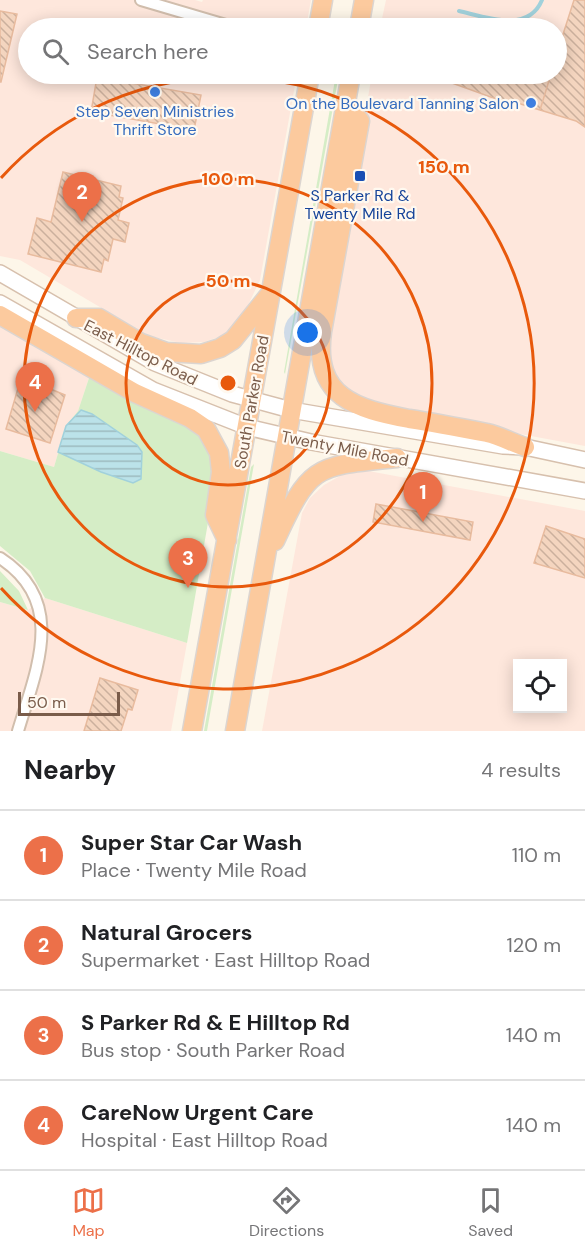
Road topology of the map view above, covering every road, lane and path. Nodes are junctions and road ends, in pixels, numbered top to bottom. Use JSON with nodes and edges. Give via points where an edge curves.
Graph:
{"nodes":[{"id":1,"x":141,"y":0,"type":"edge"},
{"id":2,"x":323,"y":0,"type":"edge"},
{"id":3,"x":364,"y":0,"type":"edge"},
{"id":4,"x":202,"y":18,"type":"edge"},
{"id":5,"x":320,"y":18,"type":"edge"},
{"id":6,"x":361,"y":18,"type":"edge"},
{"id":7,"x":308,"y":84,"type":"edge"},
{"id":8,"x":349,"y":84,"type":"edge"},
{"id":9,"x":346,"y":104,"type":"junction"},
{"id":10,"x":0,"y":273,"type":"edge"},
{"id":11,"x":271,"y":294,"type":"junction"},
{"id":12,"x":0,"y":303,"type":"edge"},
{"id":13,"x":0,"y":315,"type":"edge"},
{"id":14,"x":76,"y":318,"type":"junction"},
{"id":15,"x":252,"y":401,"type":"junction"},
{"id":16,"x":291,"y":410,"type":"junction"},
{"id":17,"x":247,"y":427,"type":"junction"},
{"id":18,"x":286,"y":437,"type":"junction"},
{"id":19,"x":525,"y":447,"type":"junction"},
{"id":20,"x":397,"y":458,"type":"junction"},
{"id":21,"x":585,"y":460,"type":"edge"},
{"id":22,"x":585,"y":491,"type":"edge"},
{"id":23,"x":227,"y":540,"type":"junction"},
{"id":24,"x":0,"y":558,"type":"edge"},
{"id":25,"x":264,"y":564,"type":"junction"},
{"id":26,"x":18,"y":731,"type":"edge"},
{"id":27,"x":192,"y":731,"type":"edge"},
{"id":28,"x":235,"y":731,"type":"edge"}],
"edges":[{"from":1,"to":4,"type":"street"},
{"from":2,"to":5,"type":"highway"},
{"from":3,"to":6,"type":"highway"},
{"from":7,"to":11,"type":"highway","name":"South Parker Road"},
{"from":8,"to":9,"type":"highway"},
{"from":9,"to":16,"type":"highway"},
{"from":9,"to":19,"type":"highway","via":[[360,121],[322,332],[324,374],[339,394],[360,407],[490,434]]},
{"from":10,"to":14,"type":"main road","name":"East Hilltop Road"},
{"from":11,"to":14,"type":"highway","via":[[229,343],[196,355],[158,350],[99,318]]},
{"from":11,"to":15,"type":"highway","name":"South Parker Road"},
{"from":12,"to":17,"type":"main road","name":"East Hilltop Road","via":[[153,390]]},
{"from":13,"to":23,"type":"highway","via":[[125,388],[206,429],[219,453],[221,472],[215,516]]},
{"from":14,"to":15,"type":"main road","name":"East Hilltop Road","via":[[171,371]]},
{"from":15,"to":16,"type":"main road","name":"East Hilltop Road"},
{"from":15,"to":17,"type":"highway","name":"South Parker Road"},
{"from":16,"to":18,"type":"highway"},
{"from":16,"to":19,"type":"main road","name":"Twenty Mile Road"},
{"from":17,"to":18,"type":"main road","name":"Twenty Mile Road"},
{"from":17,"to":23,"type":"highway","name":"South Parker Road"},
{"from":18,"to":20,"type":"main road","name":"Twenty Mile Road"},
{"from":18,"to":25,"type":"highway"},
{"from":19,"to":21,"type":"main road","name":"Twenty Mile Road"},
{"from":20,"to":22,"type":"main road","name":"Twenty Mile Road"},
{"from":20,"to":25,"type":"highway","via":[[338,465],[310,478],[290,508]]},
{"from":23,"to":27,"type":"highway","name":"South Parker Road"},
{"from":24,"to":26,"type":"street","via":[[28,585],[42,627],[40,658]]},
{"from":25,"to":28,"type":"highway"}]}
